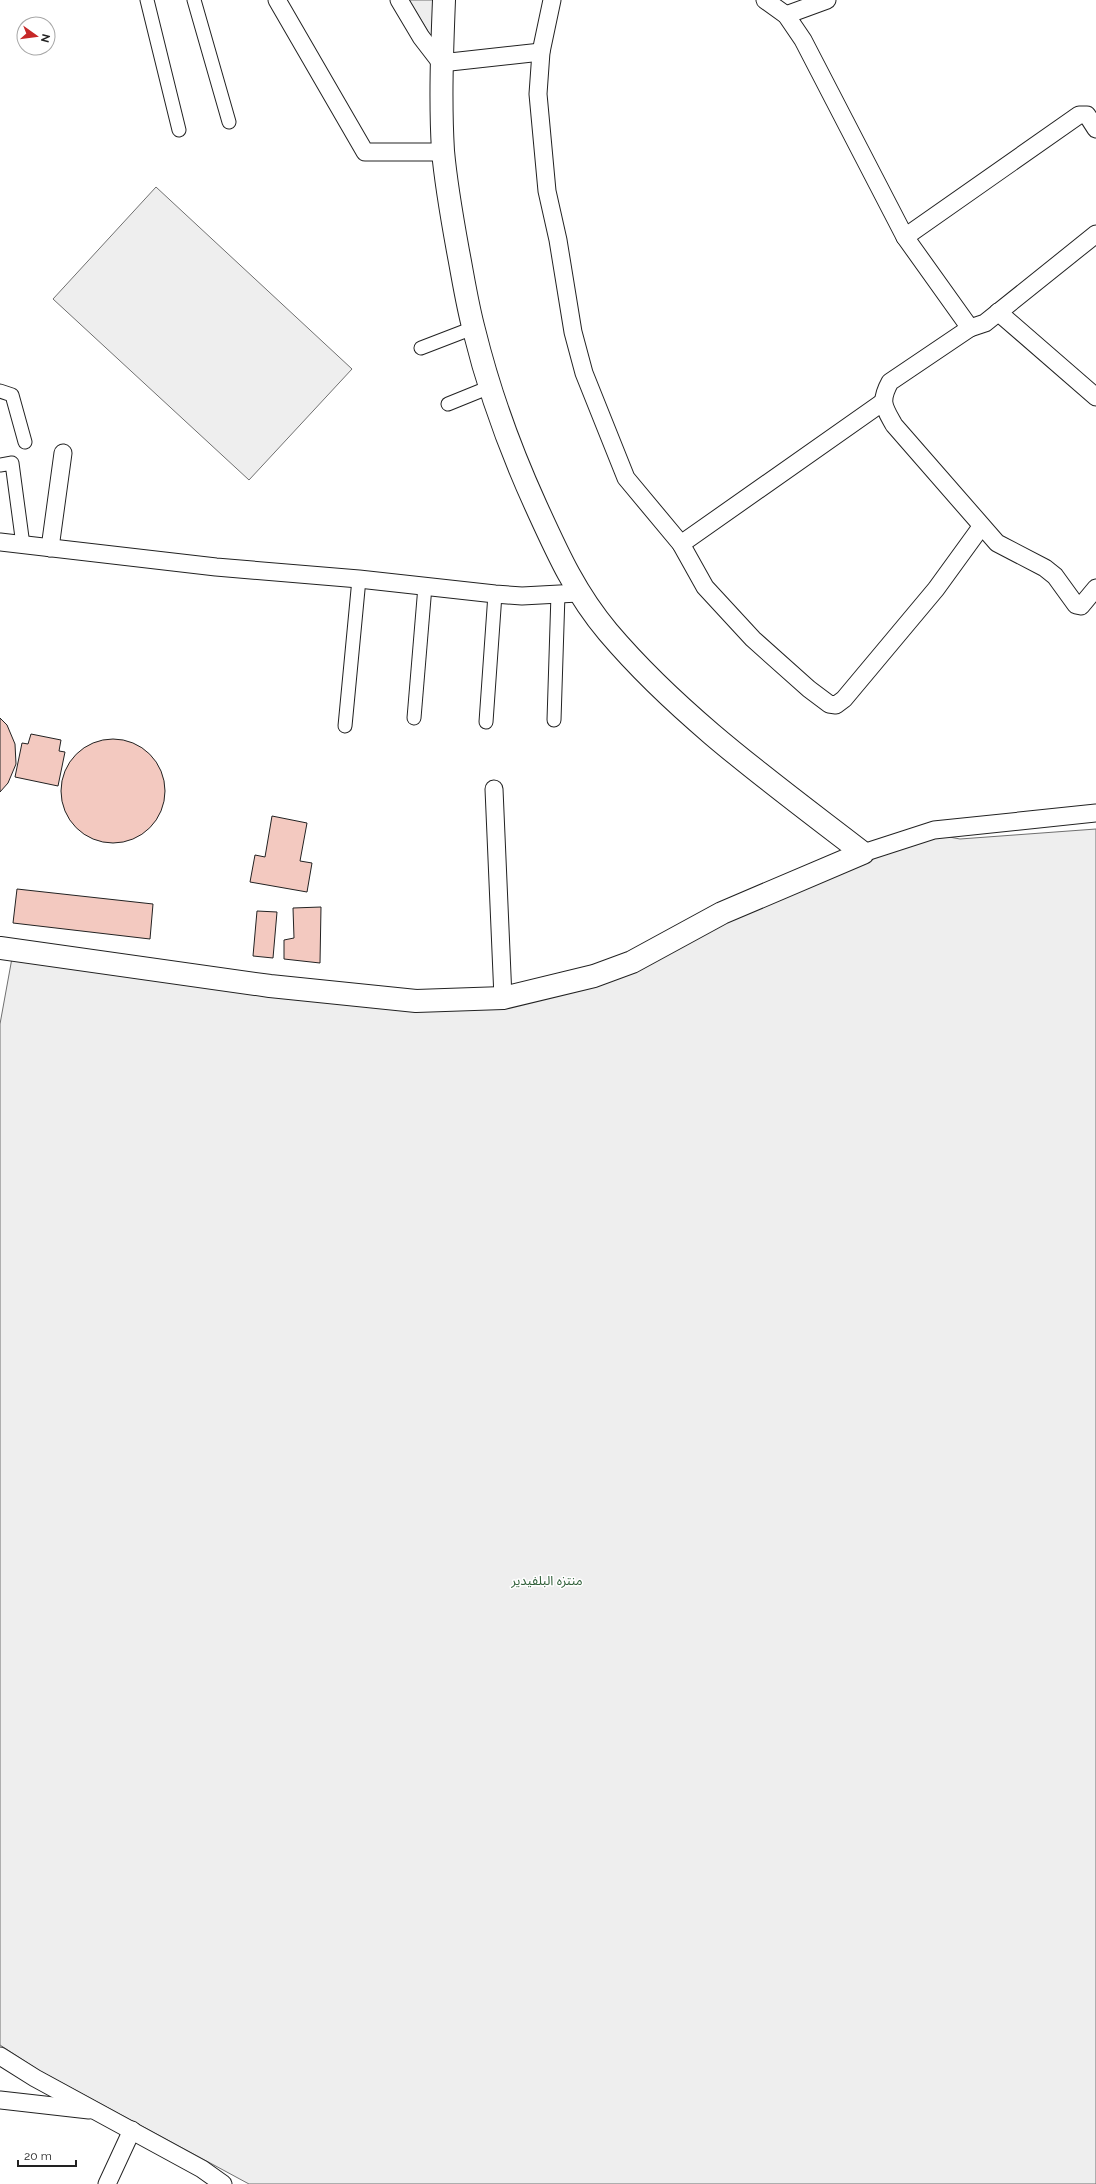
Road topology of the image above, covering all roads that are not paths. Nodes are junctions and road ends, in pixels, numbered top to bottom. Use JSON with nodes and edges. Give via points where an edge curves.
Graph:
{"nodes":[{"id":1,"x":148,"y":0,"type":"edge"},
{"id":2,"x":194,"y":0,"type":"edge"},
{"id":3,"x":277,"y":0,"type":"edge"},
{"id":4,"x":399,"y":0,"type":"edge"},
{"id":5,"x":444,"y":0,"type":"edge"},
{"id":6,"x":552,"y":0,"type":"edge"},
{"id":7,"x":765,"y":0,"type":"edge"},
{"id":8,"x":827,"y":0,"type":"edge"},
{"id":9,"x":786,"y":15,"type":"junction"},
{"id":10,"x":541,"y":52,"type":"junction"},
{"id":11,"x":441,"y":63,"type":"junction"},
{"id":12,"x":229,"y":122,"type":"dead end"},
{"id":13,"x":1096,"y":129,"type":"edge"},
{"id":14,"x":179,"y":130,"type":"dead end"},
{"id":15,"x":443,"y":152,"type":"junction"},
{"id":16,"x":1096,"y":234,"type":"edge"},
{"id":17,"x":905,"y":237,"type":"junction"},
{"id":18,"x":998,"y":312,"type":"junction"},
{"id":19,"x":473,"y":328,"type":"junction"},
{"id":20,"x":970,"y":328,"type":"junction"},
{"id":21,"x":421,"y":348,"type":"dead end"},
{"id":22,"x":490,"y":387,"type":"junction"},
{"id":23,"x":0,"y":391,"type":"edge"},
{"id":24,"x":1096,"y":397,"type":"edge"},
{"id":25,"x":884,"y":402,"type":"junction"},
{"id":26,"x":448,"y":404,"type":"dead end"},
{"id":27,"x":25,"y":442,"type":"dead end"},
{"id":28,"x":63,"y":453,"type":"dead end"},
{"id":29,"x":0,"y":465,"type":"edge"},
{"id":30,"x":981,"y":527,"type":"junction"},
{"id":31,"x":0,"y":542,"type":"edge"},
{"id":32,"x":681,"y":544,"type":"junction"},
{"id":33,"x":23,"y":545,"type":"junction"},
{"id":34,"x":50,"y":548,"type":"junction"},
{"id":35,"x":358,"y":579,"type":"junction"},
{"id":36,"x":425,"y":586,"type":"junction"},
{"id":37,"x":1096,"y":588,"type":"edge"},
{"id":38,"x":568,"y":593,"type":"junction"},
{"id":39,"x":495,"y":594,"type":"junction"},
{"id":40,"x":414,"y":718,"type":"dead end"},
{"id":41,"x":554,"y":720,"type":"dead end"},
{"id":42,"x":486,"y":722,"type":"dead end"},
{"id":43,"x":345,"y":726,"type":"dead end"},
{"id":44,"x":494,"y":789,"type":"dead end"},
{"id":45,"x":1096,"y":813,"type":"edge"},
{"id":46,"x":863,"y":853,"type":"junction"},
{"id":47,"x":0,"y":948,"type":"edge"},
{"id":48,"x":503,"y":998,"type":"junction"},
{"id":49,"x":0,"y":2056,"type":"edge"},
{"id":50,"x":0,"y":2100,"type":"edge"},
{"id":51,"x":97,"y":2111,"type":"junction"},
{"id":52,"x":132,"y":2130,"type":"junction"},
{"id":53,"x":107,"y":2184,"type":"edge"},
{"id":54,"x":224,"y":2184,"type":"edge"}],
"edges":[{"from":1,"to":14,"type":"street"},
{"from":2,"to":12,"type":"street"},
{"from":3,"to":15,"type":"street","via":[[365,152]]},
{"from":4,"to":11,"type":"street","via":[[421,38]]},
{"from":5,"to":11,"type":"street"},
{"from":6,"to":10,"type":"street"},
{"from":7,"to":9,"type":"street"},
{"from":8,"to":9,"type":"street"},
{"from":9,"to":17,"type":"street","via":[[803,40]]},
{"from":10,"to":11,"type":"street"},
{"from":10,"to":32,"type":"street","via":[[538,94],[547,191],[573,332],[584,373],[626,478]]},
{"from":11,"to":15,"type":"street"},
{"from":13,"to":17,"type":"street","via":[[1087,115],[1079,115]]},
{"from":15,"to":19,"type":"street"},
{"from":16,"to":18,"type":"street"},
{"from":17,"to":20,"type":"street"},
{"from":18,"to":20,"type":"street","via":[[985,323]]},
{"from":18,"to":24,"type":"street"},
{"from":19,"to":21,"type":"street"},
{"from":19,"to":22,"type":"street"},
{"from":20,"to":25,"type":"street","via":[[890,382],[883,396]]},
{"from":22,"to":26,"type":"street"},
{"from":22,"to":38,"type":"street","via":[[503,428],[564,567]]},
{"from":23,"to":27,"type":"street","via":[[12,395]]},
{"from":25,"to":30,"type":"street","via":[[894,425]]},
{"from":25,"to":32,"type":"street"},
{"from":28,"to":34,"type":"street"},
{"from":29,"to":33,"type":"street","via":[[12,463]]},
{"from":30,"to":32,"type":"street","via":[[936,589],[896,637],[844,699],[832,705],[809,690],[753,639],[705,587]]},
{"from":30,"to":37,"type":"street","via":[[997,543],[1045,568],[1055,576],[1076,605],[1081,606]]},
{"from":31,"to":33,"type":"street"},
{"from":33,"to":34,"type":"street"},
{"from":34,"to":35,"type":"street","via":[[216,568]]},
{"from":35,"to":36,"type":"street"},
{"from":35,"to":43,"type":"street"},
{"from":36,"to":39,"type":"street"},
{"from":36,"to":40,"type":"street"},
{"from":38,"to":39,"type":"street","via":[[522,596]]},
{"from":38,"to":41,"type":"street"},
{"from":38,"to":46,"type":"street","via":[[683,708],[757,771]]},
{"from":39,"to":42,"type":"street"},
{"from":44,"to":48,"type":"street"},
{"from":45,"to":46,"type":"street","via":[[934,830]]},
{"from":46,"to":48,"type":"street","via":[[722,913],[632,962],[594,976]]},
{"from":47,"to":48,"type":"street","via":[[270,986],[416,1001]]},
{"from":49,"to":51,"type":"street"},
{"from":50,"to":51,"type":"street"},
{"from":51,"to":52,"type":"street"},
{"from":52,"to":53,"type":"street"},
{"from":52,"to":54,"type":"street"}]}
